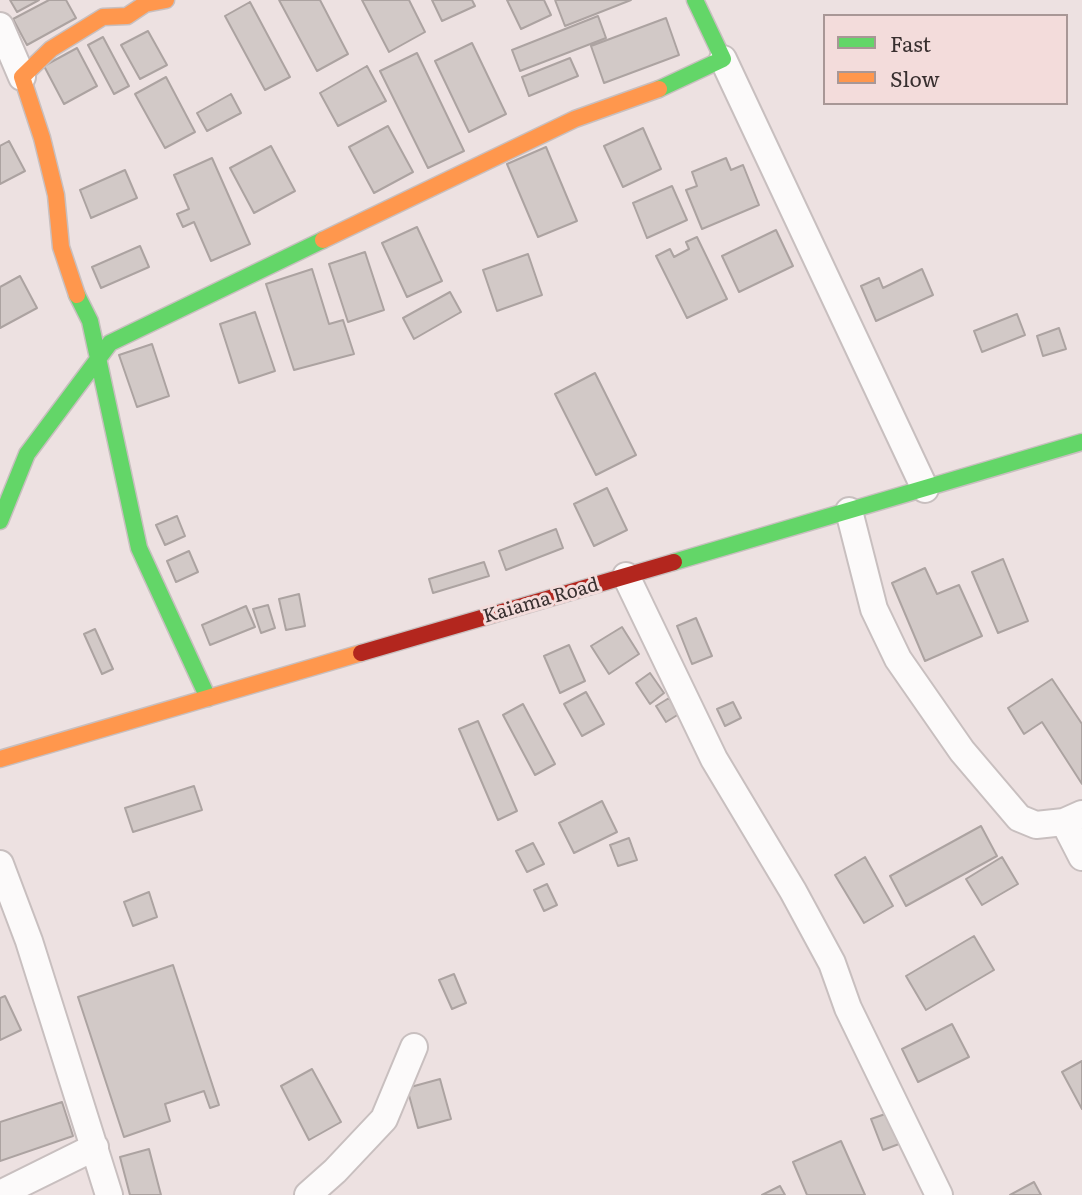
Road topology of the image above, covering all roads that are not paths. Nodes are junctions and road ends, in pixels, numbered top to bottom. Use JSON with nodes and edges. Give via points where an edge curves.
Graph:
{"nodes":[{"id":1,"x":166,"y":0,"type":"edge"},
{"id":2,"x":695,"y":0,"type":"edge"},
{"id":3,"x":0,"y":26,"type":"edge"},
{"id":4,"x":723,"y":59,"type":"junction"},
{"id":5,"x":22,"y":77,"type":"junction"},
{"id":6,"x":96,"y":358,"type":"junction"},
{"id":7,"x":1082,"y":442,"type":"edge"},
{"id":8,"x":925,"y":489,"type":"junction"},
{"id":9,"x":849,"y":511,"type":"junction"},
{"id":10,"x":0,"y":521,"type":"edge"},
{"id":11,"x":626,"y":576,"type":"junction"},
{"id":12,"x":208,"y":698,"type":"junction"},
{"id":13,"x":0,"y":759,"type":"edge"},
{"id":14,"x":1073,"y":818,"type":"edge"},
{"id":15,"x":1082,"y":857,"type":"edge"},
{"id":16,"x":0,"y":864,"type":"edge"},
{"id":17,"x":414,"y":1048,"type":"dead end"},
{"id":18,"x":94,"y":1147,"type":"junction"},
{"id":19,"x":0,"y":1194,"type":"edge"},
{"id":20,"x":109,"y":1195,"type":"edge"},
{"id":21,"x":308,"y":1195,"type":"edge"},
{"id":22,"x":939,"y":1195,"type":"edge"}],
"edges":[{"from":1,"to":5,"type":"main road","via":[[145,4],[127,16],[103,17],[51,49]]},
{"from":2,"to":4,"type":"main road"},
{"from":3,"to":5,"type":"street"},
{"from":4,"to":6,"type":"main road","via":[[656,90],[575,119],[126,333]]},
{"from":4,"to":8,"type":"street"},
{"from":5,"to":6,"type":"main road","via":[[56,195],[69,283],[90,321]]},
{"from":6,"to":10,"type":"main road","via":[[27,454]]},
{"from":6,"to":12,"type":"main road","via":[[139,548]]},
{"from":7,"to":8,"type":"main road","name":"Kaiama Road"},
{"from":8,"to":9,"type":"main road","name":"Kaiama Road"},
{"from":9,"to":11,"type":"main road","name":"Kaiama Road"},
{"from":9,"to":14,"type":"street","via":[[874,609],[898,659],[961,751],[1019,818],[1036,825]]},
{"from":11,"to":12,"type":"main road","name":"Kaiama Road"},
{"from":11,"to":22,"type":"street","via":[[714,759],[832,963],[848,1008]]},
{"from":12,"to":13,"type":"main road","name":"Kaiama Road"},
{"from":14,"to":15,"type":"street"},
{"from":16,"to":18,"type":"street"},
{"from":17,"to":21,"type":"street","via":[[384,1119]]},
{"from":18,"to":19,"type":"street"},
{"from":18,"to":20,"type":"street"}]}
